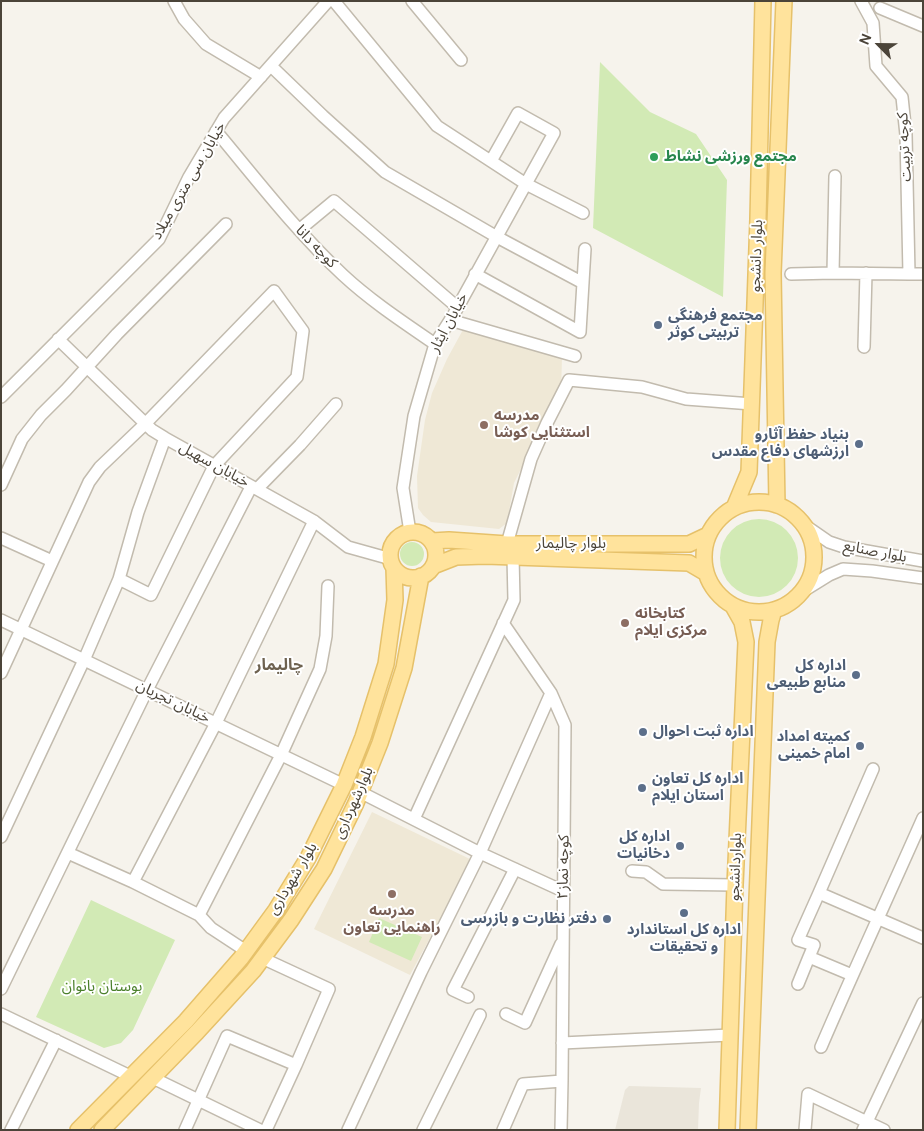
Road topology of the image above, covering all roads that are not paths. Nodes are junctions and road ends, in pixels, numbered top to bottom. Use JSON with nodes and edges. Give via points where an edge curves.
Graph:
{"nodes":[{"id":1,"x":174,"y":1,"type":"edge"},
{"id":2,"x":328,"y":1,"type":"edge"},
{"id":3,"x":334,"y":1,"type":"edge"},
{"id":4,"x":412,"y":1,"type":"edge"},
{"id":5,"x":763,"y":1,"type":"edge"},
{"id":6,"x":784,"y":1,"type":"edge"},
{"id":7,"x":861,"y":1,"type":"edge"},
{"id":8,"x":881,"y":5,"type":"edge"},
{"id":9,"x":873,"y":24,"type":"junction"},
{"id":10,"x":923,"y":26,"type":"edge"},
{"id":11,"x":462,"y":60,"type":"dead end"},
{"id":12,"x":271,"y":66,"type":"junction"},
{"id":13,"x":261,"y":77,"type":"junction"},
{"id":14,"x":216,"y":131,"type":"junction"},
{"id":15,"x":491,"y":161,"type":"junction"},
{"id":16,"x":835,"y":176,"type":"dead end"},
{"id":17,"x":526,"y":184,"type":"junction"},
{"id":18,"x":582,"y":213,"type":"dead end"},
{"id":19,"x":226,"y":224,"type":"dead end"},
{"id":20,"x":299,"y":230,"type":"junction"},
{"id":21,"x":497,"y":237,"type":"junction"},
{"id":22,"x":586,"y":249,"type":"dead end"},
{"id":23,"x":833,"y":273,"type":"junction"},
{"id":24,"x":866,"y":273,"type":"junction"},
{"id":25,"x":476,"y":274,"type":"junction"},
{"id":26,"x":791,"y":274,"type":"dead end"},
{"id":27,"x":909,"y":274,"type":"junction"},
{"id":28,"x":923,"y":274,"type":"edge"},
{"id":29,"x":583,"y":283,"type":"junction"},
{"id":30,"x":457,"y":307,"type":"junction"},
{"id":31,"x":450,"y":320,"type":"junction"},
{"id":32,"x":58,"y":339,"type":"junction"},
{"id":33,"x":434,"y":344,"type":"junction"},
{"id":34,"x":864,"y":346,"type":"dead end"},
{"id":35,"x":575,"y":356,"type":"dead end"},
{"id":36,"x":88,"y":367,"type":"junction"},
{"id":37,"x":1,"y":397,"type":"edge"},
{"id":38,"x":336,"y":404,"type":"dead end"},
{"id":39,"x":752,"y":404,"type":"junction"},
{"id":40,"x":145,"y":424,"type":"junction"},
{"id":41,"x":165,"y":438,"type":"junction"},
{"id":42,"x":214,"y":466,"type":"junction"},
{"id":43,"x":1,"y":484,"type":"edge"},
{"id":44,"x":254,"y":488,"type":"junction"},
{"id":45,"x":776,"y":505,"type":"junction"},
{"id":46,"x":734,"y":508,"type":"junction"},
{"id":47,"x":314,"y":521,"type":"junction"},
{"id":48,"x":803,"y":524,"type":"junction"},
{"id":49,"x":410,"y":532,"type":"junction"},
{"id":50,"x":708,"y":535,"type":"junction"},
{"id":51,"x":1,"y":538,"type":"edge"},
{"id":52,"x":432,"y":541,"type":"junction"},
{"id":53,"x":510,"y":551,"type":"junction"},
{"id":54,"x":923,"y":560,"type":"edge"},
{"id":55,"x":52,"y":561,"type":"junction"},
{"id":56,"x":392,"y":564,"type":"junction"},
{"id":57,"x":433,"y":566,"type":"junction"},
{"id":58,"x":706,"y":573,"type":"junction"},
{"id":59,"x":421,"y":576,"type":"junction"},
{"id":60,"x":923,"y":578,"type":"edge"},
{"id":61,"x":119,"y":579,"type":"junction"},
{"id":62,"x":328,"y":586,"type":"dead end"},
{"id":63,"x":800,"y":593,"type":"junction"},
{"id":64,"x":733,"y":606,"type":"junction"},
{"id":65,"x":774,"y":610,"type":"junction"},
{"id":66,"x":1,"y":620,"type":"edge"},
{"id":67,"x":503,"y":623,"type":"junction"},
{"id":68,"x":21,"y":630,"type":"junction"},
{"id":69,"x":84,"y":660,"type":"junction"},
{"id":70,"x":1,"y":673,"type":"edge"},
{"id":71,"x":147,"y":690,"type":"junction"},
{"id":72,"x":551,"y":693,"type":"junction"},
{"id":73,"x":216,"y":723,"type":"junction"},
{"id":74,"x":281,"y":754,"type":"junction"},
{"id":75,"x":873,"y":769,"type":"dead end"},
{"id":76,"x":344,"y":785,"type":"junction"},
{"id":77,"x":360,"y":792,"type":"junction"},
{"id":78,"x":923,"y":818,"type":"edge"},
{"id":79,"x":414,"y":819,"type":"junction"},
{"id":80,"x":1,"y":837,"type":"edge"},
{"id":81,"x":68,"y":853,"type":"junction"},
{"id":82,"x":480,"y":853,"type":"junction"},
{"id":83,"x":515,"y":869,"type":"junction"},
{"id":84,"x":632,"y":871,"type":"dead end"},
{"id":85,"x":133,"y":882,"type":"junction"},
{"id":86,"x":735,"y":885,"type":"junction"},
{"id":87,"x":563,"y":891,"type":"junction"},
{"id":88,"x":819,"y":893,"type":"junction"},
{"id":89,"x":199,"y":915,"type":"junction"},
{"id":90,"x":878,"y":920,"type":"junction"},
{"id":91,"x":923,"y":938,"type":"edge"},
{"id":92,"x":563,"y":940,"type":"junction"},
{"id":93,"x":246,"y":951,"type":"junction"},
{"id":94,"x":809,"y":957,"type":"junction"},
{"id":95,"x":262,"y":958,"type":"junction"},
{"id":96,"x":852,"y":975,"type":"junction"},
{"id":97,"x":798,"y":984,"type":"dead end"},
{"id":98,"x":1,"y":989,"type":"edge"},
{"id":99,"x":468,"y":997,"type":"dead end"},
{"id":100,"x":923,"y":1003,"type":"edge"},
{"id":101,"x":1,"y":1014,"type":"edge"},
{"id":102,"x":506,"y":1014,"type":"dead end"},
{"id":103,"x":480,"y":1015,"type":"dead end"},
{"id":104,"x":730,"y":1035,"type":"junction"},
{"id":105,"x":56,"y":1040,"type":"junction"},
{"id":106,"x":562,"y":1043,"type":"junction"},
{"id":107,"x":821,"y":1047,"type":"dead end"},
{"id":108,"x":296,"y":1066,"type":"junction"},
{"id":109,"x":130,"y":1076,"type":"junction"},
{"id":110,"x":152,"y":1078,"type":"junction"},
{"id":111,"x":562,"y":1081,"type":"junction"},
{"id":112,"x":198,"y":1100,"type":"junction"},
{"id":113,"x":865,"y":1126,"type":"edge"},
{"id":114,"x":11,"y":1130,"type":"edge"},
{"id":115,"x":78,"y":1130,"type":"edge"},
{"id":116,"x":102,"y":1130,"type":"edge"},
{"id":117,"x":185,"y":1130,"type":"edge"},
{"id":118,"x":260,"y":1130,"type":"edge"},
{"id":119,"x":266,"y":1130,"type":"edge"},
{"id":120,"x":348,"y":1130,"type":"edge"},
{"id":121,"x":423,"y":1130,"type":"edge"},
{"id":122,"x":503,"y":1130,"type":"edge"},
{"id":123,"x":560,"y":1130,"type":"edge"},
{"id":124,"x":727,"y":1130,"type":"edge"},
{"id":125,"x":748,"y":1130,"type":"edge"},
{"id":126,"x":805,"y":1130,"type":"edge"},
{"id":127,"x":884,"y":1130,"type":"edge"}],
"edges":[{"from":1,"to":13,"type":"street","via":[[184,19],[206,44]]},
{"from":2,"to":12,"type":"street","name":"خیابان سی متری میلاد"},
{"from":3,"to":15,"type":"street","via":[[437,126]]},
{"from":4,"to":11,"type":"street"},
{"from":5,"to":39,"type":"main road","name":"بلوار دانشجو"},
{"from":6,"to":45,"type":"main road","name":"بلوار دانشجو","via":[[773,273]]},
{"from":7,"to":9,"type":"street","name":"کوچه تربیت"},
{"from":8,"to":9,"type":"street"},
{"from":8,"to":10,"type":"street"},
{"from":9,"to":27,"type":"street","name":"کوچه تربیت","via":[[876,66],[902,97]]},
{"from":12,"to":13,"type":"street","name":"خیابان سی متری میلاد"},
{"from":12,"to":21,"type":"street","via":[[385,172]]},
{"from":13,"to":14,"type":"street","name":"خیابان سی متری میلاد"},
{"from":14,"to":20,"type":"street","name":"کوچه دانا"},
{"from":14,"to":32,"type":"street","name":"خیابان سی متری میلاد","via":[[158,239]]},
{"from":15,"to":17,"type":"street"},
{"from":15,"to":17,"type":"street","name":"خیابان ایثار","via":[[518,113],[554,133]]},
{"from":16,"to":23,"type":"street"},
{"from":17,"to":18,"type":"street"},
{"from":17,"to":21,"type":"street","name":"خیابان ایثار"},
{"from":19,"to":36,"type":"street"},
{"from":20,"to":30,"type":"street","via":[[334,201]]},
{"from":20,"to":33,"type":"street","name":"کوچه دانا","via":[[343,275]]},
{"from":21,"to":25,"type":"street","name":"خیابان ایثار"},
{"from":21,"to":29,"type":"street"},
{"from":22,"to":29,"type":"street"},
{"from":23,"to":24,"type":"street"},
{"from":23,"to":26,"type":"street"},
{"from":24,"to":27,"type":"street"},
{"from":24,"to":34,"type":"street"},
{"from":25,"to":29,"type":"street","via":[[580,332]]},
{"from":25,"to":30,"type":"street","name":"خیابان ایثار"},
{"from":27,"to":28,"type":"street"},
{"from":30,"to":31,"type":"street","name":"خیابان ایثار"},
{"from":31,"to":33,"type":"street","name":"خیابان ایثار"},
{"from":31,"to":35,"type":"street"},
{"from":32,"to":36,"type":"street","name":"خیابان سهیل"},
{"from":32,"to":37,"type":"street","name":"خیابان سی متری میلاد"},
{"from":33,"to":49,"type":"street","name":"خیابان ایثار","via":[[414,416],[403,488]]},
{"from":36,"to":40,"type":"street","name":"خیابان سهیل"},
{"from":36,"to":43,"type":"street","via":[[40,415],[22,439]]},
{"from":38,"to":44,"type":"street"},
{"from":39,"to":46,"type":"main road","name":"بلوار دانشجو","via":[[749,472]]},
{"from":39,"to":53,"type":"street","via":[[686,399],[642,387],[568,380],[531,459]]},
{"from":40,"to":41,"type":"street","name":"خیابان سهیل"},
{"from":40,"to":42,"type":"street","via":[[274,291],[303,331],[297,377]]},
{"from":40,"to":55,"type":"street","via":[[100,466],[89,482]]},
{"from":41,"to":42,"type":"street","name":"خیابان سهیل"},
{"from":41,"to":61,"type":"street","via":[[138,512]]},
{"from":42,"to":44,"type":"street","name":"خیابان سهیل"},
{"from":42,"to":61,"type":"street","via":[[151,594]]},
{"from":44,"to":47,"type":"street","name":"خیابان سهیل"},
{"from":44,"to":71,"type":"street"},
{"from":45,"to":46,"type":"main road","via":[[762,502]]},
{"from":45,"to":48,"type":"main road"},
{"from":46,"to":50,"type":"main road","via":[[714,524]]},
{"from":47,"to":56,"type":"street","name":"خیابان سهیل","via":[[348,547]]},
{"from":47,"to":73,"type":"street"},
{"from":48,"to":54,"type":"street","name":"بلوار صنایع","via":[[829,542],[844,547]]},
{"from":48,"to":63,"type":"main road","via":[[811,540],[814,559],[810,577]]},
{"from":49,"to":52,"type":"main road","via":[[422,533]]},
{"from":49,"to":56,"type":"main road","via":[[393,543],[390,549]]},
{"from":50,"to":53,"type":"main road","name":"بلوار چالیمار","via":[[689,544]]},
{"from":50,"to":58,"type":"main road","via":[[704,554]]},
{"from":51,"to":55,"type":"street"},
{"from":52,"to":53,"type":"main road","name":"بلوار چالیمار","via":[[449,540]]},
{"from":52,"to":57,"type":"main road","via":[[436,553]]},
{"from":53,"to":57,"type":"main road","name":"بلوار چالیمار","via":[[456,557]]},
{"from":53,"to":58,"type":"main road","name":"بلوار چالیمار","via":[[689,563]]},
{"from":53,"to":67,"type":"street","via":[[514,600]]},
{"from":55,"to":68,"type":"street"},
{"from":56,"to":59,"type":"main road","via":[[406,577]]},
{"from":56,"to":76,"type":"main road","name":"بلوار شهرداری","via":[[395,600],[386,664]]},
{"from":57,"to":59,"type":"main road"},
{"from":58,"to":64,"type":"main road","via":[[721,598]]},
{"from":59,"to":77,"type":"main road","name":"بلوارشهرداری","via":[[404,668],[380,744]]},
{"from":60,"to":63,"type":"street","name":"بلوار صنایع","via":[[843,569]]},
{"from":61,"to":69,"type":"street"},
{"from":62,"to":74,"type":"street","via":[[326,636],[320,669]]},
{"from":63,"to":65,"type":"main road"},
{"from":64,"to":65,"type":"main road","via":[[746,611]]},
{"from":64,"to":86,"type":"main road","name":"بلواردانشجو","via":[[742,622],[746,642]]},
{"from":65,"to":125,"type":"main road","name":"بلواردانشجو","via":[[767,642]]},
{"from":66,"to":68,"type":"street","name":"خیابان تجریان"},
{"from":67,"to":72,"type":"street","name":"کوچه نماز۲"},
{"from":67,"to":79,"type":"street"},
{"from":68,"to":69,"type":"street","name":"خیابان تجریان"},
{"from":68,"to":70,"type":"street"},
{"from":69,"to":71,"type":"street","name":"خیابان تجریان"},
{"from":69,"to":80,"type":"street"},
{"from":71,"to":73,"type":"street","name":"خیابان تجریان"},
{"from":71,"to":81,"type":"street"},
{"from":72,"to":82,"type":"street"},
{"from":72,"to":87,"type":"street","name":"کوچه نماز۲","via":[[565,725]]},
{"from":73,"to":74,"type":"street","name":"خیابان تجریان"},
{"from":73,"to":85,"type":"street"},
{"from":74,"to":76,"type":"street","name":"خیابان تجریان"},
{"from":74,"to":89,"type":"street"},
{"from":75,"to":88,"type":"street"},
{"from":76,"to":77,"type":"main road"},
{"from":76,"to":93,"type":"main road","name":"بلوار شهرداری","via":[[308,858]]},
{"from":77,"to":79,"type":"street"},
{"from":77,"to":95,"type":"main road","name":"بلوارشهرداری","via":[[324,869]]},
{"from":78,"to":90,"type":"street"},
{"from":79,"to":82,"type":"street"},
{"from":81,"to":85,"type":"street"},
{"from":81,"to":98,"type":"street"},
{"from":82,"to":83,"type":"street"},
{"from":82,"to":120,"type":"street","via":[[422,972],[411,1009]]},
{"from":83,"to":87,"type":"street"},
{"from":83,"to":99,"type":"street","via":[[453,990]]},
{"from":84,"to":86,"type":"street","via":[[646,872],[663,884]]},
{"from":85,"to":89,"type":"street"},
{"from":86,"to":104,"type":"main road","name":"بلواردانشجو"},
{"from":87,"to":92,"type":"street","name":"کوچه نماز۲"},
{"from":88,"to":90,"type":"street"},
{"from":88,"to":94,"type":"street","via":[[798,940],[814,945]]},
{"from":89,"to":93,"type":"street","via":[[211,928]]},
{"from":90,"to":91,"type":"street"},
{"from":90,"to":96,"type":"street"},
{"from":92,"to":102,"type":"street","via":[[525,1023]]},
{"from":92,"to":106,"type":"street","name":"کوچه نماز۲"},
{"from":93,"to":109,"type":"main road","name":"بلوار شهرداری","via":[[186,1021]]},
{"from":94,"to":96,"type":"street"},
{"from":94,"to":97,"type":"street"},
{"from":95,"to":108,"type":"street","via":[[329,989]]},
{"from":95,"to":110,"type":"main road","name":"بلوارشهرداری"},
{"from":96,"to":107,"type":"street"},
{"from":100,"to":113,"type":"street"},
{"from":101,"to":105,"type":"street"},
{"from":103,"to":121,"type":"street"},
{"from":104,"to":106,"type":"street"},
{"from":104,"to":124,"type":"main road","name":"بلواردانشجو"},
{"from":105,"to":109,"type":"street"},
{"from":105,"to":114,"type":"street"},
{"from":106,"to":111,"type":"street","name":"کوچه نماز۲"},
{"from":108,"to":112,"type":"street","via":[[227,1036]]},
{"from":108,"to":119,"type":"street"},
{"from":109,"to":115,"type":"main road","name":"بلوار شهرداری"},
{"from":110,"to":112,"type":"street"},
{"from":110,"to":116,"type":"main road","name":"بلوارشهرداری"},
{"from":111,"to":122,"type":"street","via":[[523,1084]]},
{"from":111,"to":123,"type":"street","name":"کوچه نماز۲"},
{"from":112,"to":117,"type":"street"},
{"from":112,"to":118,"type":"street"},
{"from":113,"to":126,"type":"street","via":[[808,1094]]},
{"from":113,"to":127,"type":"street"}]}
